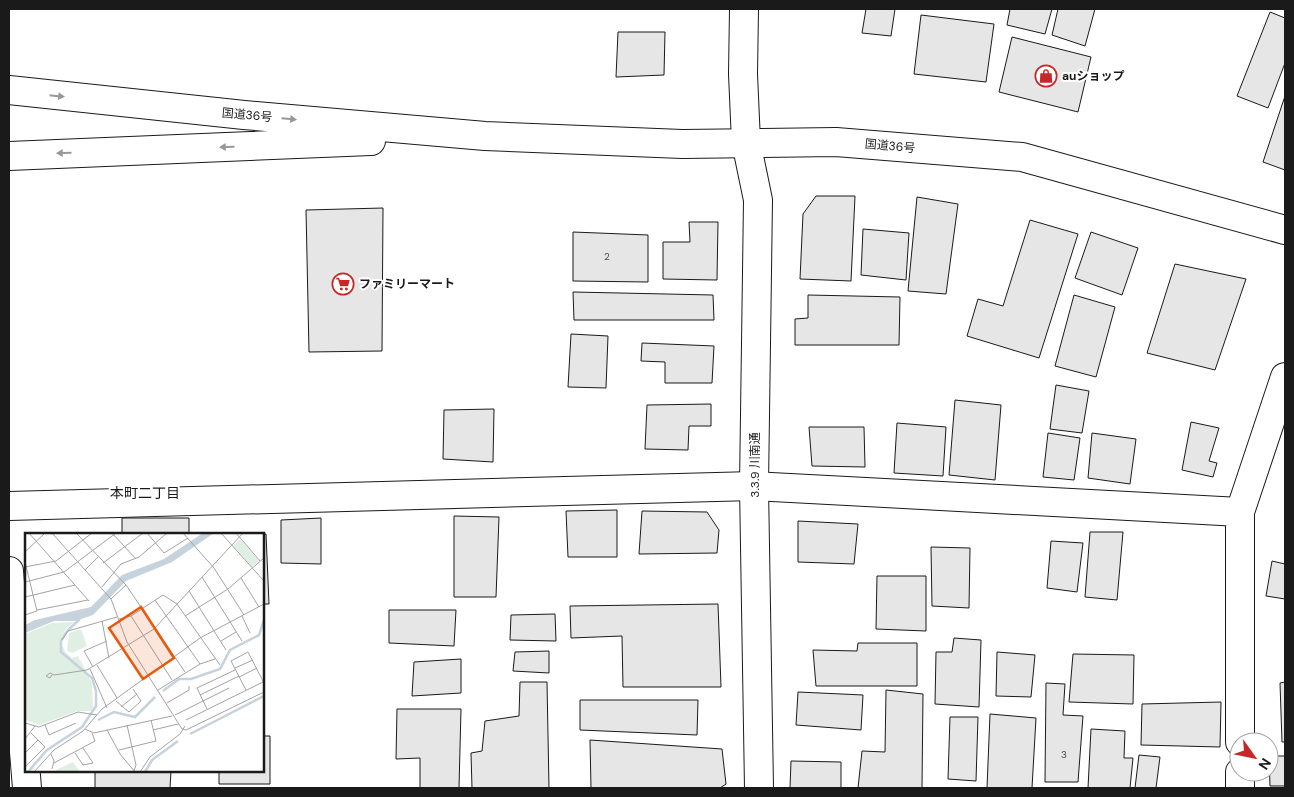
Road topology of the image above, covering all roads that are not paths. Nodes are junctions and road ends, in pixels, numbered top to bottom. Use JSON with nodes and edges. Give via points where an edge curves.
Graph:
{"nodes":[{"id":1,"x":744,"y":9,"type":"edge"},
{"id":2,"x":9,"y":90,"type":"edge"},
{"id":3,"x":485,"y":136,"type":"junction"},
{"id":4,"x":746,"y":142,"type":"junction"},
{"id":5,"x":9,"y":156,"type":"edge"},
{"id":6,"x":1285,"y":230,"type":"edge"},
{"id":7,"x":1285,"y":377,"type":"edge"},
{"id":8,"x":754,"y":486,"type":"junction"},
{"id":9,"x":9,"y":506,"type":"edge"},
{"id":10,"x":1240,"y":512,"type":"junction"},
{"id":11,"x":9,"y":571,"type":"edge"},
{"id":12,"x":1240,"y":732,"type":"edge"},
{"id":13,"x":25,"y":754,"type":"edge"},
{"id":14,"x":27,"y":772,"type":"edge"},
{"id":15,"x":28,"y":788,"type":"edge"},
{"id":16,"x":759,"y":788,"type":"edge"}],
"edges":[{"from":1,"to":4,"type":"main road","name":"3.3.9 川南通"},
{"from":2,"to":3,"type":"main road","name":"国道36号","one_way":true},
{"from":3,"to":4,"type":"main road","name":"国道36号","via":[[682,144]]},
{"from":3,"to":5,"type":"main road","name":"国道36号","one_way":true},
{"from":4,"to":6,"type":"main road","name":"国道36号","via":[[836,142],[1022,157]]},
{"from":4,"to":8,"type":"main road","name":"3.3.9 川南通","via":[[758,200]]},
{"from":7,"to":10,"type":"main road"},
{"from":8,"to":9,"type":"main road"},
{"from":8,"to":10,"type":"main road"},
{"from":8,"to":16,"type":"main road","name":"3.3.9 川南通"},
{"from":10,"to":12,"type":"main road"},
{"from":11,"to":13,"type":"main road"},
{"from":14,"to":15,"type":"main road"}]}
